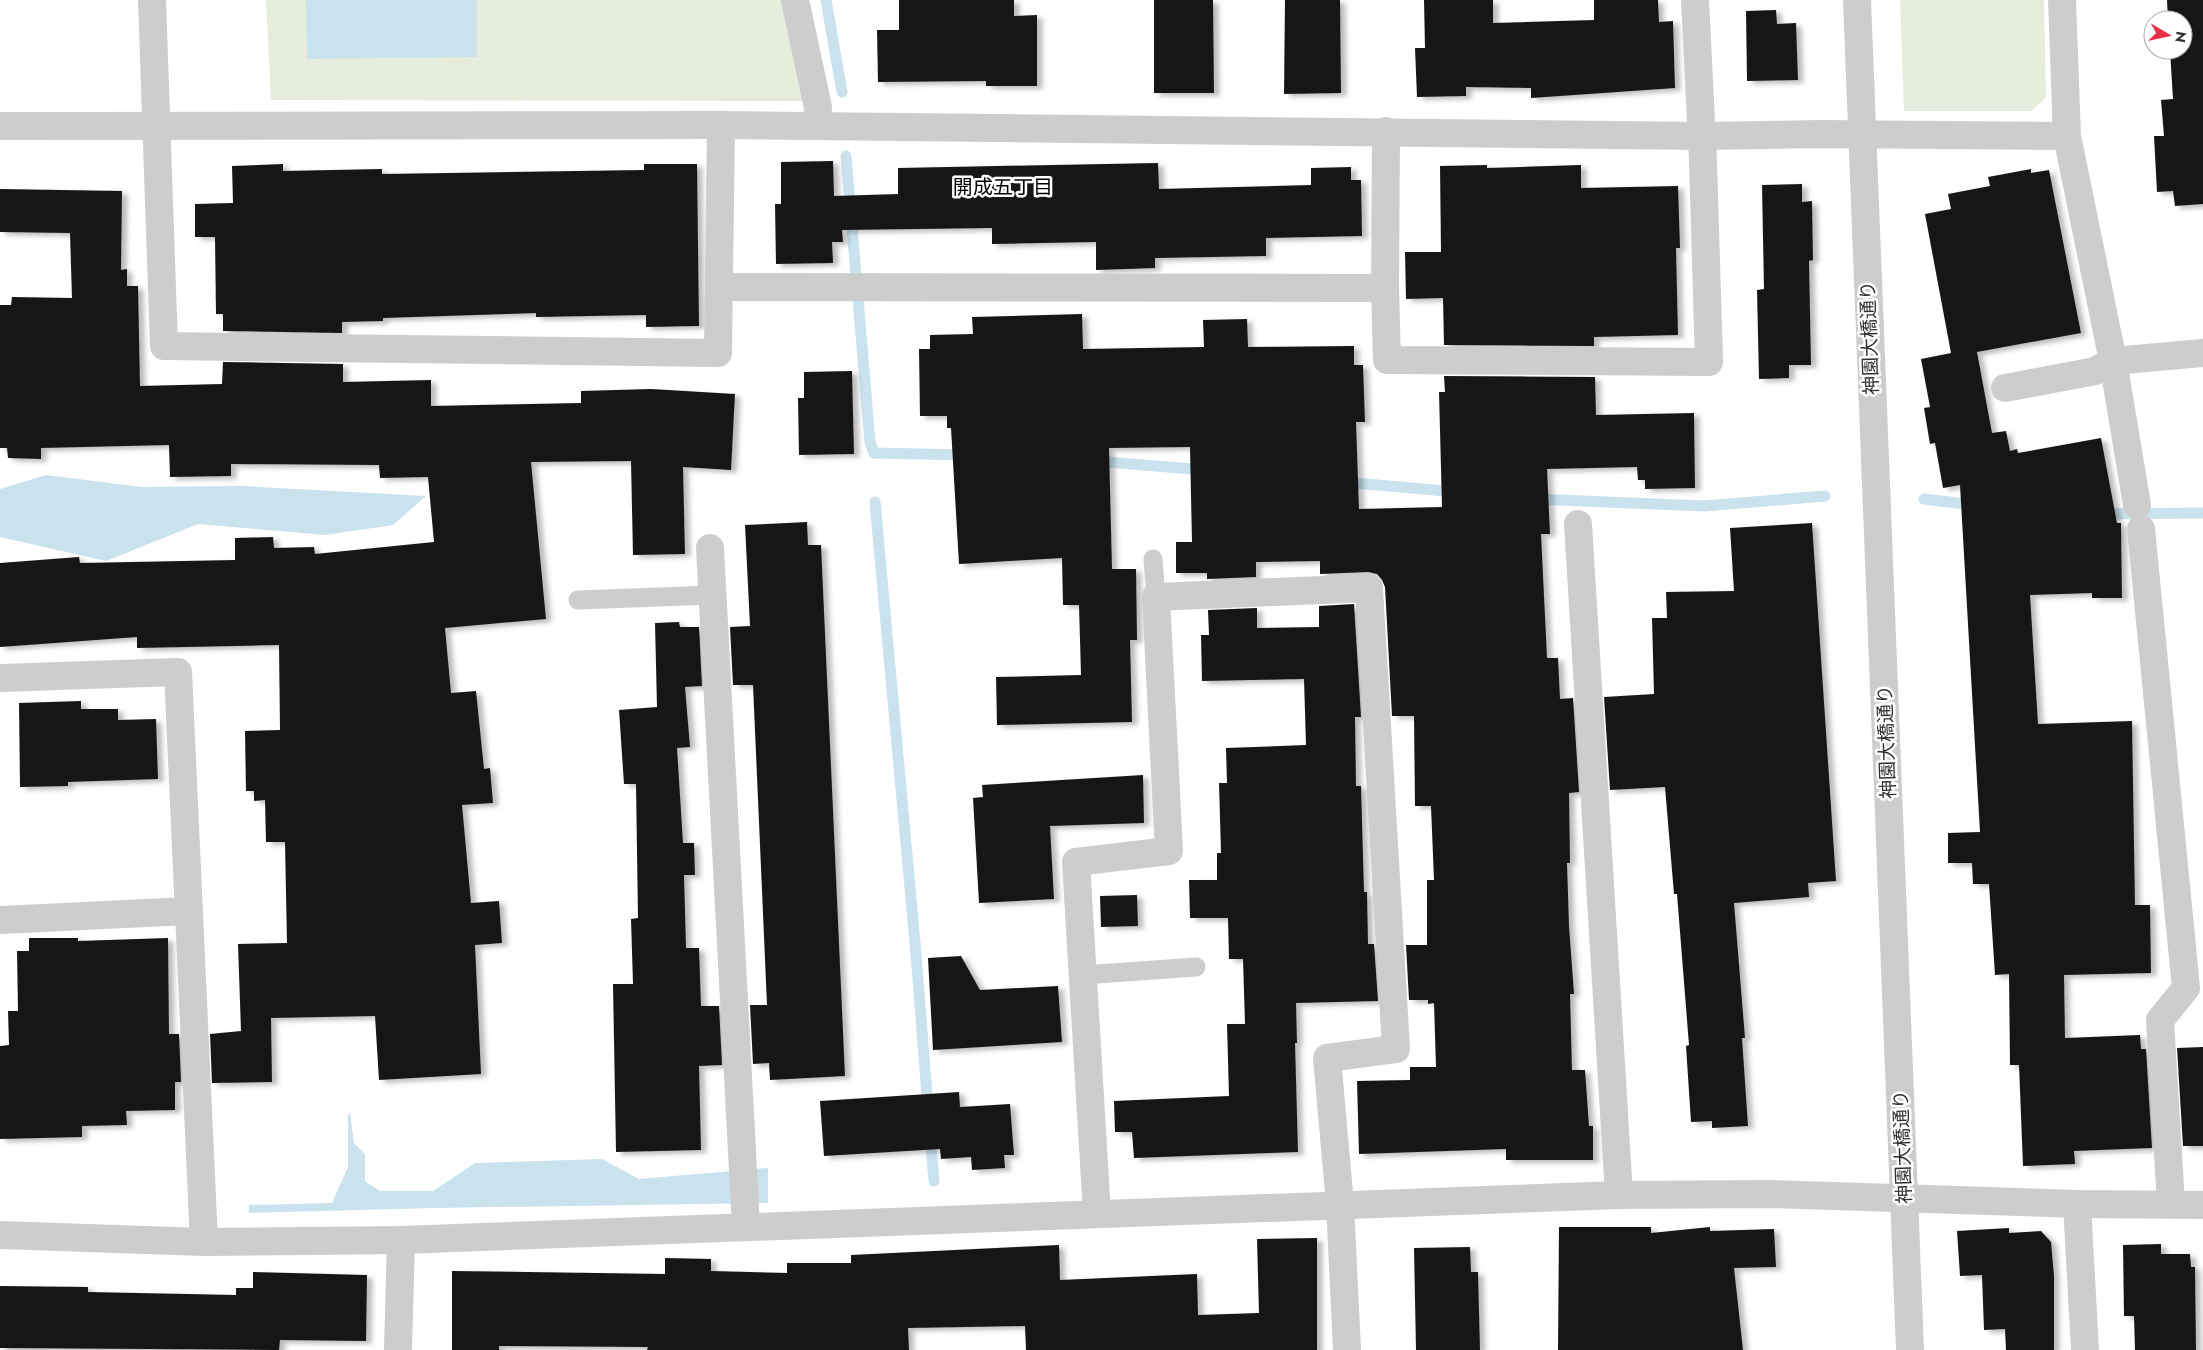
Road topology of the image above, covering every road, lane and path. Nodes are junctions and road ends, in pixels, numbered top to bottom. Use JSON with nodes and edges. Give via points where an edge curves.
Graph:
{"nodes":[{"id":1,"x":152,"y":0,"type":"edge"},
{"id":2,"x":795,"y":0,"type":"edge"},
{"id":3,"x":1695,"y":0,"type":"edge"},
{"id":4,"x":1856,"y":0,"type":"edge"},
{"id":5,"x":2062,"y":0,"type":"edge"},
{"id":6,"x":157,"y":125,"type":"junction"},
{"id":7,"x":721,"y":125,"type":"junction"},
{"id":8,"x":0,"y":126,"type":"edge"},
{"id":9,"x":816,"y":126,"type":"junction"},
{"id":10,"x":1386,"y":131,"type":"junction"},
{"id":11,"x":1861,"y":134,"type":"junction"},
{"id":12,"x":1701,"y":136,"type":"junction"},
{"id":13,"x":2067,"y":136,"type":"junction"},
{"id":14,"x":719,"y":287,"type":"junction"},
{"id":15,"x":1385,"y":288,"type":"junction"},
{"id":16,"x":2203,"y":353,"type":"edge"},
{"id":17,"x":2113,"y":361,"type":"junction"},
{"id":18,"x":2005,"y":388,"type":"dead end"},
{"id":19,"x":1578,"y":524,"type":"dead end"},
{"id":20,"x":710,"y":548,"type":"dead end"},
{"id":21,"x":1153,"y":558,"type":"dead end"},
{"id":22,"x":712,"y":595,"type":"junction"},
{"id":23,"x":1156,"y":597,"type":"junction"},
{"id":24,"x":578,"y":600,"type":"dead end"},
{"id":25,"x":0,"y":678,"type":"edge"},
{"id":26,"x":189,"y":911,"type":"junction"},
{"id":27,"x":0,"y":920,"type":"edge"},
{"id":28,"x":1196,"y":967,"type":"dead end"},
{"id":29,"x":1083,"y":975,"type":"junction"},
{"id":30,"x":1619,"y":1196,"type":"junction"},
{"id":31,"x":1905,"y":1200,"type":"junction"},
{"id":32,"x":1340,"y":1204,"type":"junction"},
{"id":33,"x":2077,"y":1204,"type":"junction"},
{"id":34,"x":2171,"y":1204,"type":"junction"},
{"id":35,"x":2203,"y":1205,"type":"edge"},
{"id":36,"x":1097,"y":1214,"type":"junction"},
{"id":37,"x":745,"y":1218,"type":"junction"},
{"id":38,"x":0,"y":1236,"type":"edge"},
{"id":39,"x":401,"y":1240,"type":"junction"},
{"id":40,"x":204,"y":1242,"type":"junction"},
{"id":41,"x":398,"y":1350,"type":"edge"},
{"id":42,"x":1347,"y":1350,"type":"edge"},
{"id":43,"x":1910,"y":1350,"type":"edge"},
{"id":44,"x":2085,"y":1350,"type":"edge"}],
"edges":[{"from":1,"to":6,"type":"street"},
{"from":2,"to":9,"type":"street","via":[[818,107]]},
{"from":3,"to":12,"type":"street"},
{"from":4,"to":11,"type":"street","name":"神園大橋通り"},
{"from":5,"to":13,"type":"street"},
{"from":6,"to":7,"type":"street"},
{"from":6,"to":8,"type":"street"},
{"from":6,"to":14,"type":"street","via":[[164,346],[718,353]]},
{"from":7,"to":9,"type":"street"},
{"from":7,"to":14,"type":"street"},
{"from":9,"to":10,"type":"street"},
{"from":10,"to":12,"type":"street"},
{"from":10,"to":15,"type":"street"},
{"from":11,"to":12,"type":"street"},
{"from":11,"to":13,"type":"street"},
{"from":11,"to":31,"type":"street","name":"神園大橋通り"},
{"from":12,"to":15,"type":"street","via":[[1709,362],[1387,360]]},
{"from":13,"to":17,"type":"street"},
{"from":14,"to":15,"type":"street"},
{"from":16,"to":17,"type":"street"},
{"from":17,"to":18,"type":"street","via":[[2095,371]]},
{"from":17,"to":34,"type":"street","via":[[2139,517],[2186,988],[2160,1020]]},
{"from":19,"to":30,"type":"street"},
{"from":20,"to":22,"type":"street"},
{"from":21,"to":23,"type":"lane"},
{"from":22,"to":24,"type":"lane"},
{"from":22,"to":37,"type":"street"},
{"from":23,"to":29,"type":"street","via":[[1169,851],[1076,862]]},
{"from":23,"to":32,"type":"street","via":[[1369,588],[1396,1049],[1327,1058]]},
{"from":25,"to":26,"type":"street","via":[[178,672]]},
{"from":26,"to":27,"type":"street"},
{"from":26,"to":40,"type":"street"},
{"from":28,"to":29,"type":"lane"},
{"from":29,"to":36,"type":"street"},
{"from":30,"to":31,"type":"street","via":[[1771,1194]]},
{"from":30,"to":32,"type":"street"},
{"from":31,"to":33,"type":"street"},
{"from":31,"to":43,"type":"street","name":"神園大橋通り"},
{"from":32,"to":36,"type":"street"},
{"from":32,"to":42,"type":"street"},
{"from":33,"to":34,"type":"street"},
{"from":33,"to":44,"type":"street"},
{"from":34,"to":35,"type":"street"},
{"from":36,"to":37,"type":"street"},
{"from":37,"to":39,"type":"street"},
{"from":38,"to":40,"type":"street"},
{"from":39,"to":40,"type":"street"},
{"from":39,"to":41,"type":"street"}]}
